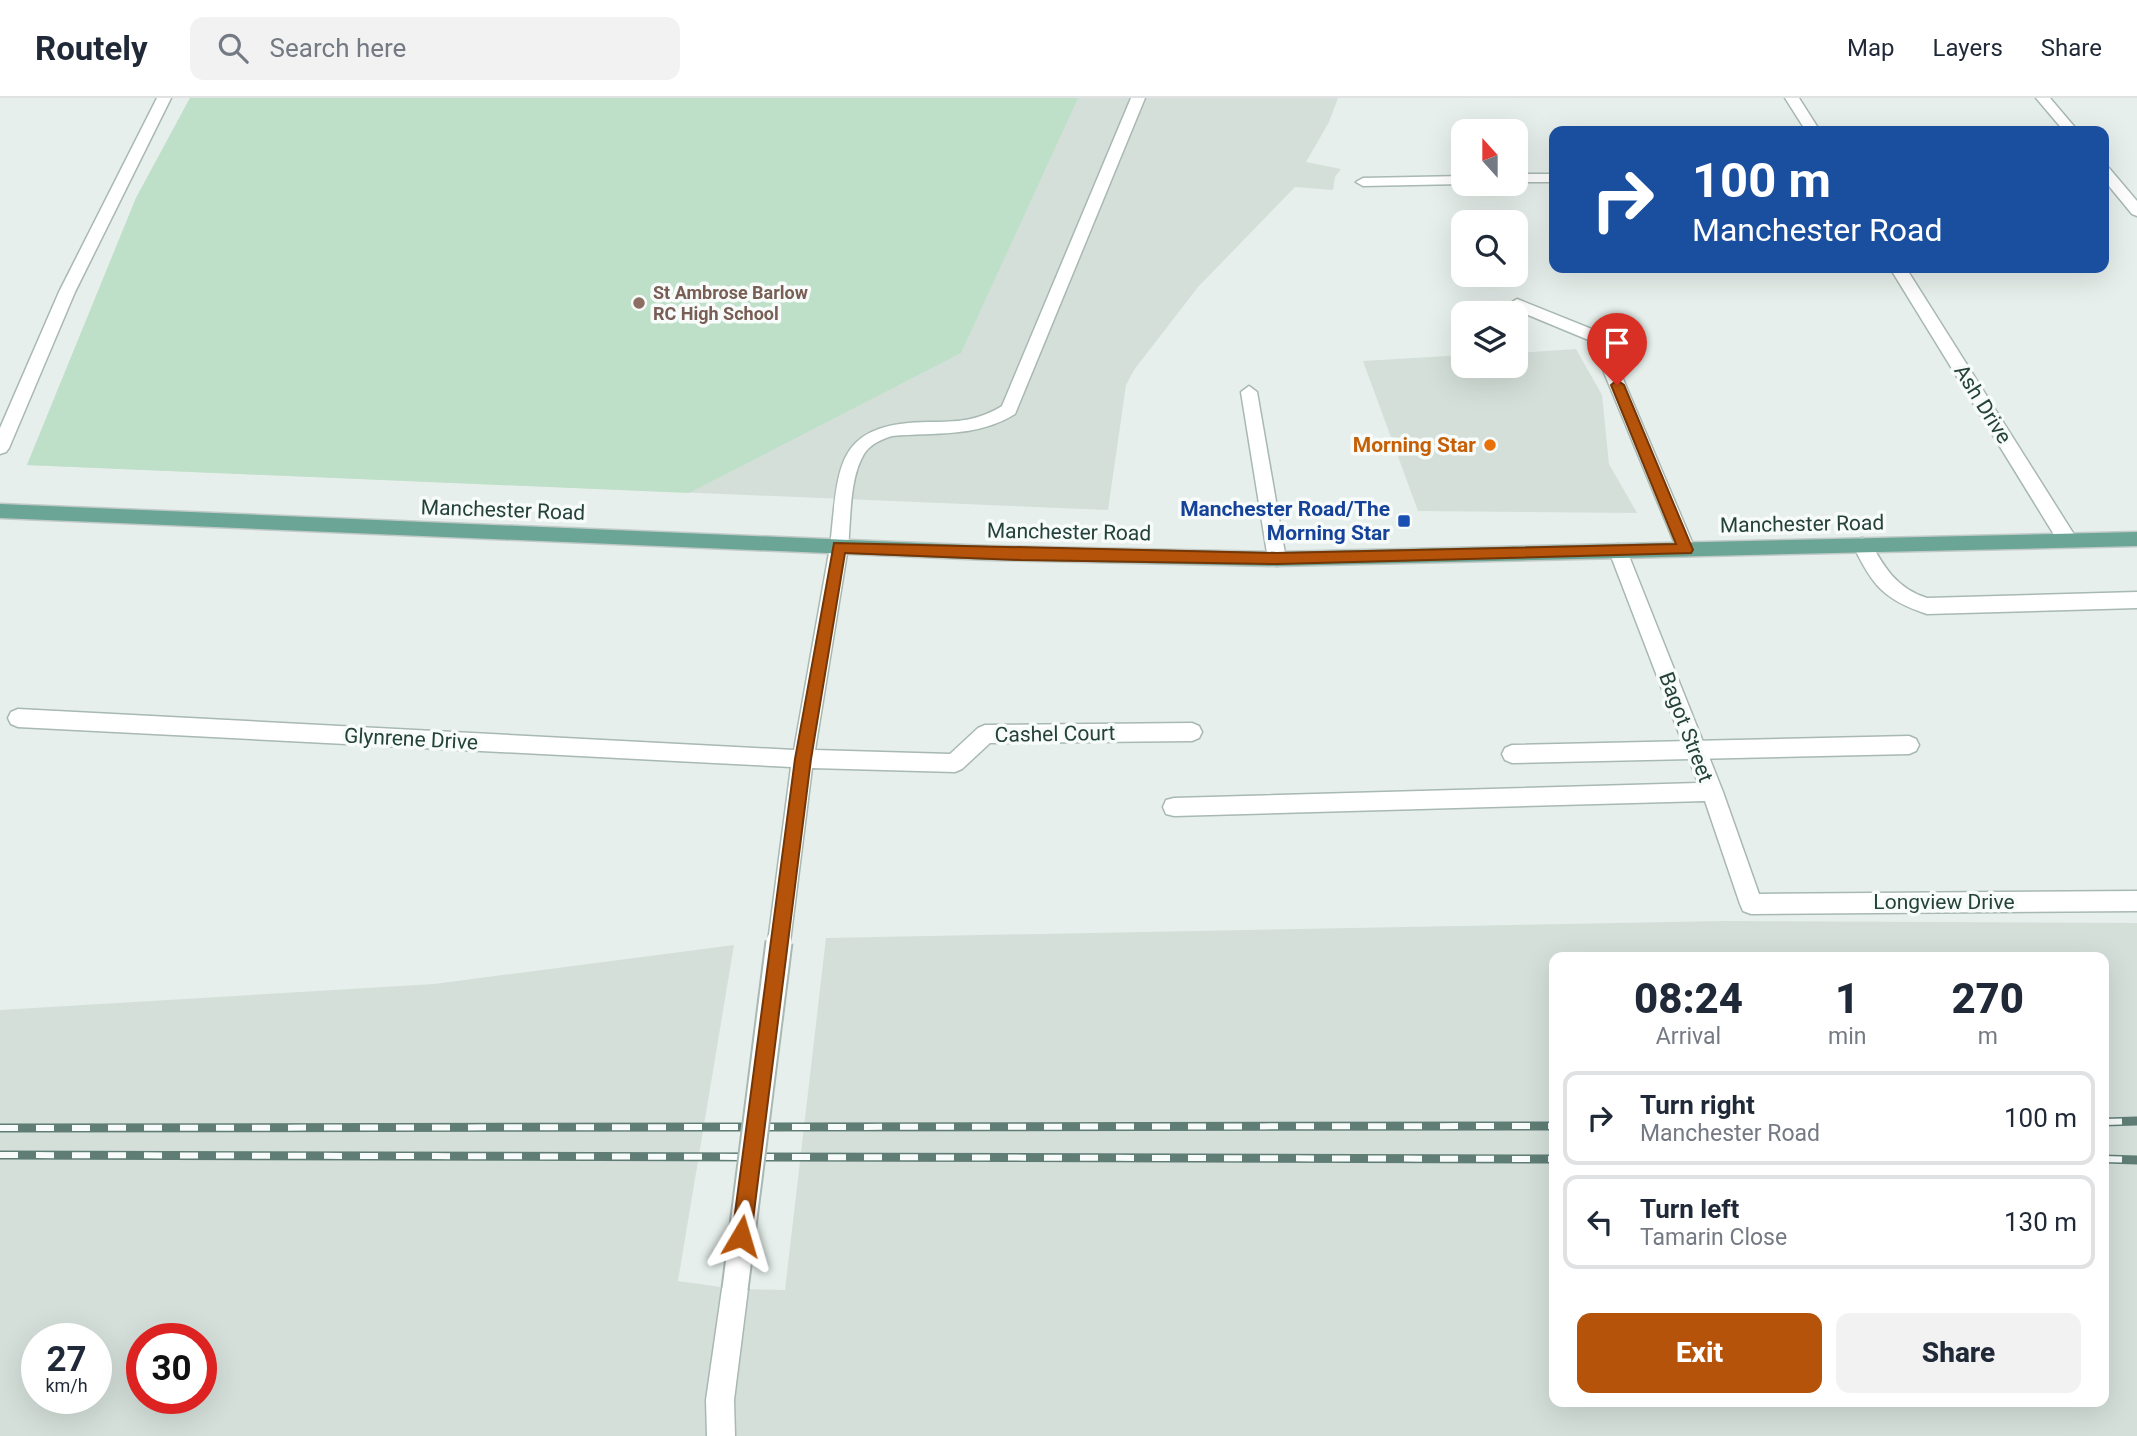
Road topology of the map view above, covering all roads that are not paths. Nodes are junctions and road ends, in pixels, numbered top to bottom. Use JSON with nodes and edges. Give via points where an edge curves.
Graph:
{"nodes":[{"id":1,"x":163,"y":98,"type":"edge"},
{"id":2,"x":1138,"y":98,"type":"edge"},
{"id":3,"x":1792,"y":98,"type":"edge"},
{"id":4,"x":2043,"y":98,"type":"edge"},
{"id":5,"x":1810,"y":126,"type":"edge"},
{"id":6,"x":2067,"y":126,"type":"edge"},
{"id":7,"x":1549,"y":177,"type":"edge"},
{"id":8,"x":2109,"y":177,"type":"edge"},
{"id":9,"x":1528,"y":178,"type":"edge"},
{"id":10,"x":1451,"y":180,"type":"edge"},
{"id":11,"x":1363,"y":182,"type":"dead end"},
{"id":12,"x":2137,"y":211,"type":"edge"},
{"id":13,"x":1901,"y":273,"type":"edge"},
{"id":14,"x":1528,"y":309,"type":"edge"},
{"id":15,"x":1249,"y":392,"type":"dead end"},
{"id":16,"x":0,"y":448,"type":"edge"},
{"id":17,"x":0,"y":511,"type":"edge"},
{"id":18,"x":2137,"y":539,"type":"edge"},
{"id":19,"x":2068,"y":541,"type":"junction"},
{"id":20,"x":1862,"y":545,"type":"junction"},
{"id":21,"x":839,"y":547,"type":"junction"},
{"id":22,"x":1686,"y":550,"type":"junction"},
{"id":23,"x":1618,"y":551,"type":"junction"},
{"id":24,"x":1277,"y":559,"type":"junction"},
{"id":25,"x":2137,"y":600,"type":"edge"},
{"id":26,"x":18,"y":718,"type":"dead end"},
{"id":27,"x":1192,"y":732,"type":"dead end"},
{"id":28,"x":1909,"y":745,"type":"dead end"},
{"id":29,"x":1695,"y":750,"type":"junction"},
{"id":30,"x":1512,"y":754,"type":"dead end"},
{"id":31,"x":803,"y":759,"type":"junction"},
{"id":32,"x":1712,"y":792,"type":"junction"},
{"id":33,"x":1174,"y":807,"type":"dead end"},
{"id":34,"x":2137,"y":901,"type":"edge"},
{"id":35,"x":1751,"y":904,"type":"joint"},
{"id":36,"x":720,"y":1436,"type":"edge"}],
"edges":[{"from":1,"to":16,"type":"street","via":[[67,292]]},
{"from":2,"to":21,"type":"street","via":[[1009,410],[982,426],[894,430],[859,447],[852,463]]},
{"from":3,"to":5,"type":"street"},
{"from":4,"to":6,"type":"street"},
{"from":7,"to":9,"type":"street"},
{"from":8,"to":12,"type":"street"},
{"from":10,"to":11,"type":"street"},
{"from":13,"to":19,"type":"street","name":"Ash Drive"},
{"from":14,"to":22,"type":"street","via":[[1598,338]]},
{"from":15,"to":24,"type":"street"},
{"from":17,"to":21,"type":"main road","name":"Manchester Road"},
{"from":18,"to":19,"type":"main road","name":"Manchester Road"},
{"from":19,"to":20,"type":"main road","name":"Manchester Road"},
{"from":20,"to":22,"type":"main road","name":"Manchester Road"},
{"from":20,"to":25,"type":"street","via":[[1887,587],[1927,606]]},
{"from":21,"to":24,"type":"main road","name":"Manchester Road"},
{"from":21,"to":31,"type":"street"},
{"from":22,"to":23,"type":"main road","name":"Manchester Road"},
{"from":23,"to":24,"type":"main road","name":"Manchester Road"},
{"from":23,"to":29,"type":"street","name":"Bagot Street"},
{"from":26,"to":31,"type":"street","name":"Glynrene Drive"},
{"from":27,"to":31,"type":"street","name":"Cashel Court","via":[[985,734],[955,763]]},
{"from":28,"to":29,"type":"street"},
{"from":29,"to":30,"type":"street"},
{"from":29,"to":32,"type":"street","name":"Bagot Street"},
{"from":31,"to":36,"type":"street","bridge":true,"via":[[720,1400]]},
{"from":32,"to":33,"type":"street"},
{"from":32,"to":35,"type":"street","name":"Bagot Street"},
{"from":34,"to":35,"type":"street","name":"Longview Drive"}]}
